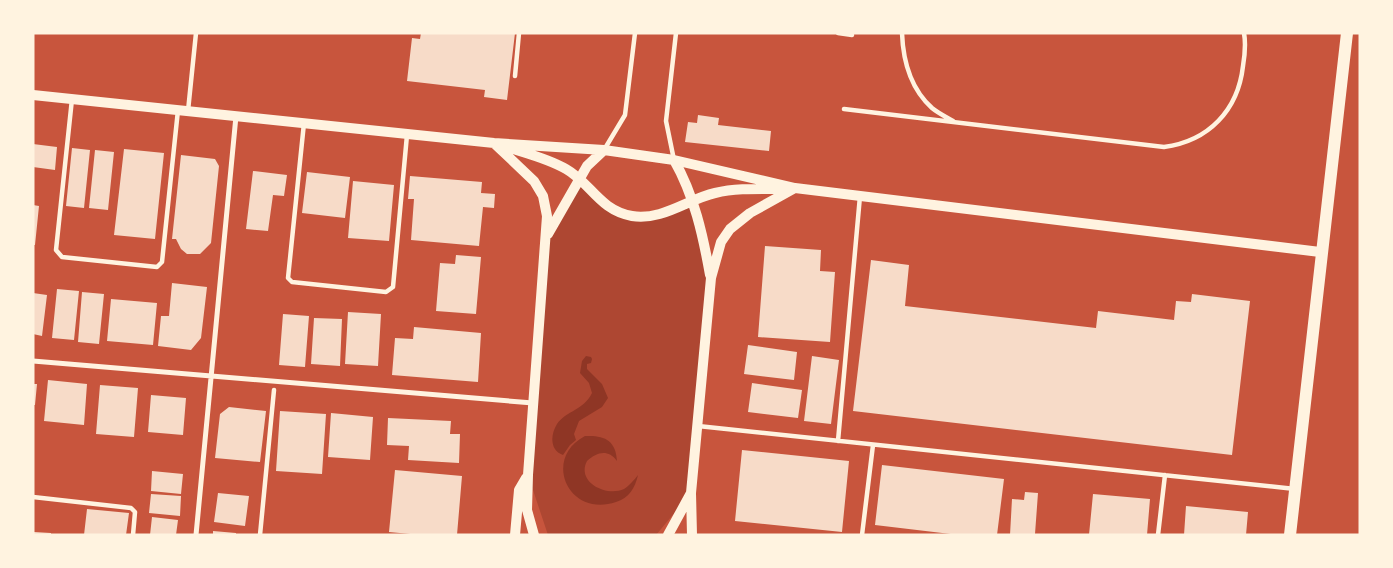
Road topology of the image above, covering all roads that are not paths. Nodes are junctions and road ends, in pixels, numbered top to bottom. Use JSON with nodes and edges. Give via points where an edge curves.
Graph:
{"nodes":[{"id":1,"x":196,"y":33,"type":"edge"},
{"id":2,"x":519,"y":33,"type":"edge"},
{"id":3,"x":635,"y":33,"type":"edge"},
{"id":4,"x":676,"y":33,"type":"edge"},
{"id":5,"x":838,"y":33,"type":"edge"},
{"id":6,"x":902,"y":33,"type":"edge"},
{"id":7,"x":1244,"y":33,"type":"edge"},
{"id":8,"x":1347,"y":33,"type":"edge"},
{"id":9,"x":852,"y":35,"type":"dead end"},
{"id":10,"x":515,"y":76,"type":"dead end"},
{"id":11,"x":33,"y":94,"type":"edge"},
{"id":12,"x":72,"y":99,"type":"junction"},
{"id":13,"x":844,"y":109,"type":"dead end"},
{"id":14,"x":183,"y":110,"type":"junction"},
{"id":15,"x":236,"y":116,"type":"junction"},
{"id":16,"x":955,"y":122,"type":"junction"},
{"id":17,"x":304,"y":123,"type":"junction"},
{"id":18,"x":407,"y":134,"type":"junction"},
{"id":19,"x":494,"y":143,"type":"junction"},
{"id":20,"x":604,"y":150,"type":"junction"},
{"id":21,"x":674,"y":160,"type":"junction"},
{"id":22,"x":579,"y":179,"type":"junction"},
{"id":23,"x":795,"y":188,"type":"junction"},
{"id":24,"x":860,"y":196,"type":"junction"},
{"id":25,"x":693,"y":201,"type":"junction"},
{"id":26,"x":546,"y":237,"type":"junction"},
{"id":27,"x":1320,"y":252,"type":"junction"},
{"id":28,"x":711,"y":278,"type":"junction"},
{"id":29,"x":33,"y":361,"type":"edge"},
{"id":30,"x":211,"y":376,"type":"junction"},
{"id":31,"x":274,"y":390,"type":"dead end"},
{"id":32,"x":533,"y":403,"type":"junction"},
{"id":33,"x":696,"y":426,"type":"junction"},
{"id":34,"x":838,"y":441,"type":"junction"},
{"id":35,"x":873,"y":445,"type":"junction"},
{"id":36,"x":528,"y":475,"type":"junction"},
{"id":37,"x":1165,"y":475,"type":"junction"},
{"id":38,"x":1295,"y":489,"type":"junction"},
{"id":39,"x":691,"y":493,"type":"junction"},
{"id":40,"x":33,"y":497,"type":"edge"},
{"id":41,"x":133,"y":535,"type":"edge"},
{"id":42,"x":196,"y":535,"type":"edge"},
{"id":43,"x":260,"y":535,"type":"edge"},
{"id":44,"x":515,"y":535,"type":"edge"},
{"id":45,"x":534,"y":535,"type":"edge"},
{"id":46,"x":668,"y":535,"type":"edge"},
{"id":47,"x":692,"y":535,"type":"edge"},
{"id":48,"x":862,"y":535,"type":"edge"},
{"id":49,"x":1158,"y":535,"type":"edge"},
{"id":50,"x":1290,"y":535,"type":"edge"}],
"edges":[{"from":1,"to":14,"type":"lane"},
{"from":2,"to":10,"type":"lane"},
{"from":3,"to":20,"type":"lane","via":[[625,115]]},
{"from":4,"to":21,"type":"lane","via":[[666,121]]},
{"from":5,"to":9,"type":"lane"},
{"from":6,"to":16,"type":"lane","via":[[909,73],[918,91],[932,108]]},
{"from":7,"to":16,"type":"lane","via":[[1242,72],[1228,112],[1197,137],[1176,145],[1164,147]]},
{"from":8,"to":27,"type":"main road"},
{"from":11,"to":12,"type":"street"},
{"from":12,"to":14,"type":"street"},
{"from":12,"to":14,"type":"lane","via":[[56,250],[62,257],[158,267],[162,262]]},
{"from":13,"to":16,"type":"lane"},
{"from":14,"to":15,"type":"street"},
{"from":15,"to":17,"type":"street"},
{"from":15,"to":30,"type":"street"},
{"from":17,"to":18,"type":"street"},
{"from":17,"to":18,"type":"lane","via":[[288,278],[292,282],[327,286],[386,292],[393,286]]},
{"from":18,"to":19,"type":"street"},
{"from":19,"to":20,"type":"street"},
{"from":19,"to":22,"type":"street","via":[[540,157]]},
{"from":19,"to":26,"type":"street","via":[[534,181],[543,196]]},
{"from":20,"to":21,"type":"street"},
{"from":20,"to":22,"type":"street"},
{"from":21,"to":23,"type":"street"},
{"from":21,"to":25,"type":"street"},
{"from":22,"to":25,"type":"street","via":[[611,208],[632,216],[652,216]]},
{"from":22,"to":26,"type":"street"},
{"from":23,"to":24,"type":"street"},
{"from":23,"to":25,"type":"street","via":[[716,193]]},
{"from":23,"to":28,"type":"street","via":[[750,213],[730,230],[722,242]]},
{"from":24,"to":27,"type":"street"},
{"from":24,"to":34,"type":"lane"},
{"from":25,"to":28,"type":"street"},
{"from":26,"to":32,"type":"street"},
{"from":27,"to":38,"type":"main road"},
{"from":28,"to":33,"type":"street"},
{"from":29,"to":30,"type":"street"},
{"from":30,"to":32,"type":"street"},
{"from":30,"to":42,"type":"street"},
{"from":31,"to":43,"type":"lane"},
{"from":32,"to":36,"type":"street"},
{"from":33,"to":34,"type":"lane"},
{"from":33,"to":39,"type":"street"},
{"from":34,"to":35,"type":"lane"},
{"from":35,"to":37,"type":"lane"},
{"from":35,"to":48,"type":"lane"},
{"from":36,"to":44,"type":"street","via":[[519,490]]},
{"from":36,"to":45,"type":"street","via":[[527,510]]},
{"from":37,"to":38,"type":"lane"},
{"from":37,"to":49,"type":"lane"},
{"from":38,"to":50,"type":"main road"},
{"from":39,"to":46,"type":"street"},
{"from":39,"to":47,"type":"street"},
{"from":40,"to":41,"type":"lane","via":[[131,508],[135,512]]}]}
